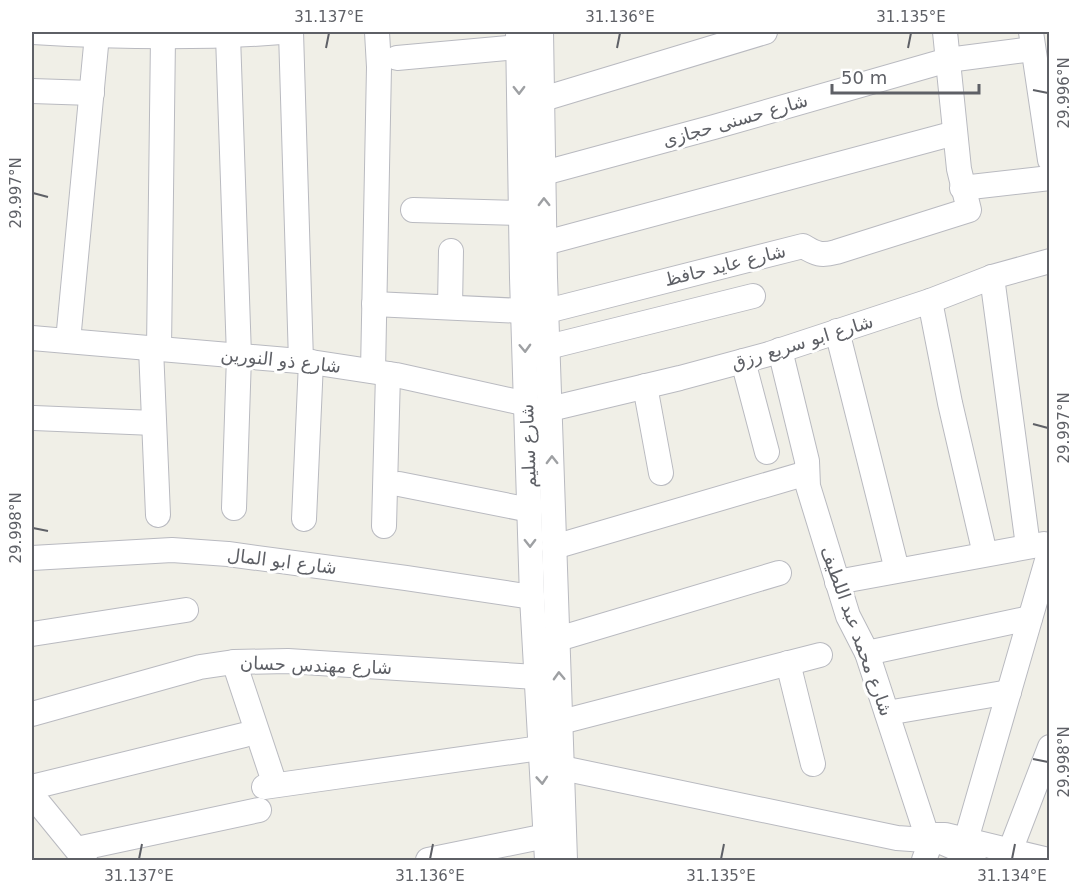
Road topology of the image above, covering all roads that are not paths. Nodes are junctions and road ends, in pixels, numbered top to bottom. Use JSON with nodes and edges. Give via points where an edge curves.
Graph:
{"nodes":[{"id":1,"x":33,"y":32,"type":"edge"},
{"id":2,"x":281,"y":32,"type":"edge"},
{"id":3,"x":291,"y":32,"type":"edge"},
{"id":4,"x":377,"y":32,"type":"edge"},
{"id":5,"x":765,"y":32,"type":"edge"},
{"id":6,"x":945,"y":32,"type":"edge"},
{"id":7,"x":546,"y":33,"type":"edge"},
{"id":8,"x":89,"y":34,"type":"edge"},
{"id":9,"x":234,"y":34,"type":"edge"},
{"id":10,"x":156,"y":35,"type":"edge"},
{"id":11,"x":518,"y":39,"type":"edge"},
{"id":12,"x":1032,"y":40,"type":"edge"},
{"id":13,"x":397,"y":58,"type":"dead end"},
{"id":14,"x":948,"y":60,"type":"junction"},
{"id":15,"x":32,"y":92,"type":"edge"},
{"id":16,"x":92,"y":93,"type":"junction"},
{"id":17,"x":543,"y":99,"type":"junction"},
{"id":18,"x":956,"y":133,"type":"junction"},
{"id":19,"x":1050,"y":160,"type":"edge"},
{"id":20,"x":544,"y":173,"type":"junction"},
{"id":21,"x":1050,"y":178,"type":"edge"},
{"id":22,"x":966,"y":199,"type":"junction"},
{"id":23,"x":413,"y":210,"type":"dead end"},
{"id":24,"x":521,"y":213,"type":"junction"},
{"id":25,"x":545,"y":243,"type":"junction"},
{"id":26,"x":451,"y":251,"type":"dead end"},
{"id":27,"x":1050,"y":261,"type":"edge"},
{"id":28,"x":992,"y":277,"type":"junction"},
{"id":29,"x":753,"y":296,"type":"dead end"},
{"id":30,"x":930,"y":301,"type":"junction"},
{"id":31,"x":374,"y":304,"type":"junction"},
{"id":32,"x":450,"y":307,"type":"junction"},
{"id":33,"x":535,"y":311,"type":"junction"},
{"id":34,"x":837,"y":331,"type":"junction"},
{"id":35,"x":32,"y":338,"type":"edge"},
{"id":36,"x":68,"y":341,"type":"junction"},
{"id":37,"x":548,"y":347,"type":"junction"},
{"id":38,"x":155,"y":348,"type":"junction"},
{"id":39,"x":780,"y":350,"type":"junction"},
{"id":40,"x":239,"y":356,"type":"junction"},
{"id":41,"x":306,"y":361,"type":"junction"},
{"id":42,"x":743,"y":361,"type":"junction"},
{"id":43,"x":381,"y":372,"type":"junction"},
{"id":44,"x":645,"y":386,"type":"junction"},
{"id":45,"x":527,"y":404,"type":"junction"},
{"id":46,"x":550,"y":409,"type":"junction"},
{"id":47,"x":34,"y":418,"type":"dead end"},
{"id":48,"x":154,"y":423,"type":"junction"},
{"id":49,"x":766,"y":452,"type":"dead end"},
{"id":50,"x":807,"y":473,"type":"junction"},
{"id":51,"x":662,"y":474,"type":"dead end"},
{"id":52,"x":399,"y":484,"type":"dead end"},
{"id":53,"x":234,"y":508,"type":"dead end"},
{"id":54,"x":530,"y":510,"type":"junction"},
{"id":55,"x":158,"y":515,"type":"dead end"},
{"id":56,"x":304,"y":519,"type":"dead end"},
{"id":57,"x":384,"y":526,"type":"dead end"},
{"id":58,"x":1042,"y":546,"type":"edge"},
{"id":59,"x":554,"y":547,"type":"junction"},
{"id":60,"x":985,"y":554,"type":"junction"},
{"id":61,"x":32,"y":558,"type":"edge"},
{"id":62,"x":897,"y":570,"type":"junction"},
{"id":63,"x":779,"y":573,"type":"dead end"},
{"id":64,"x":1045,"y":581,"type":"edge"},
{"id":65,"x":837,"y":582,"type":"junction"},
{"id":66,"x":532,"y":597,"type":"junction"},
{"id":67,"x":186,"y":610,"type":"dead end"},
{"id":68,"x":1030,"y":618,"type":"junction"},
{"id":69,"x":32,"y":634,"type":"edge"},
{"id":70,"x":558,"y":639,"type":"junction"},
{"id":71,"x":867,"y":652,"type":"junction"},
{"id":72,"x":820,"y":655,"type":"dead end"},
{"id":73,"x":234,"y":662,"type":"junction"},
{"id":74,"x":788,"y":663,"type":"junction"},
{"id":75,"x":536,"y":677,"type":"junction"},
{"id":76,"x":1009,"y":692,"type":"junction"},
{"id":77,"x":887,"y":713,"type":"junction"},
{"id":78,"x":32,"y":714,"type":"edge"},
{"id":79,"x":561,"y":722,"type":"junction"},
{"id":80,"x":244,"y":735,"type":"dead end"},
{"id":81,"x":1050,"y":747,"type":"edge"},
{"id":82,"x":540,"y":748,"type":"junction"},
{"id":83,"x":813,"y":764,"type":"dead end"},
{"id":84,"x":562,"y":768,"type":"junction"},
{"id":85,"x":32,"y":788,"type":"edge"},
{"id":86,"x":36,"y":810,"type":"edge"},
{"id":87,"x":259,"y":810,"type":"dead end"},
{"id":88,"x":546,"y":836,"type":"junction"},
{"id":89,"x":928,"y":846,"type":"edge"},
{"id":90,"x":970,"y":850,"type":"edge"},
{"id":91,"x":1010,"y":851,"type":"junction"},
{"id":92,"x":81,"y":855,"type":"edge"},
{"id":93,"x":428,"y":861,"type":"edge"},
{"id":94,"x":547,"y":861,"type":"edge"},
{"id":95,"x":565,"y":861,"type":"edge"},
{"id":96,"x":1048,"y":861,"type":"edge"}],
"edges":[{"from":1,"to":8,"type":"street"},
{"from":2,"to":9,"type":"street"},
{"from":3,"to":41,"type":"street"},
{"from":4,"to":31,"type":"street"},
{"from":5,"to":17,"type":"street"},
{"from":6,"to":14,"type":"street"},
{"from":7,"to":17,"type":"street","name":"شارع سليم"},
{"from":8,"to":10,"type":"street"},
{"from":8,"to":16,"type":"street"},
{"from":9,"to":10,"type":"street"},
{"from":9,"to":40,"type":"street"},
{"from":10,"to":38,"type":"street"},
{"from":11,"to":13,"type":"street"},
{"from":11,"to":24,"type":"street","name":"شارع سليم","one_way":true},
{"from":12,"to":14,"type":"street","name":"شارع حسنى حجازى"},
{"from":12,"to":19,"type":"street"},
{"from":14,"to":18,"type":"street"},
{"from":14,"to":20,"type":"street","name":"شارع حسنى حجازى"},
{"from":15,"to":16,"type":"street"},
{"from":16,"to":36,"type":"street"},
{"from":17,"to":20,"type":"street","name":"شارع سليم"},
{"from":18,"to":22,"type":"street"},
{"from":18,"to":25,"type":"street"},
{"from":25,"to":20,"type":"street","name":"شارع سليم","one_way":true},
{"from":21,"to":22,"type":"street","name":"شارع عايد حافظ"},
{"from":22,"to":33,"type":"street","name":"شارع عايد حافظ","via":[[836,252],[814,254],[803,246]]},
{"from":23,"to":24,"type":"street"},
{"from":24,"to":33,"type":"street","name":"شارع سليم"},
{"from":25,"to":33,"type":"street","name":"شارع سليم"},
{"from":26,"to":32,"type":"street"},
{"from":27,"to":28,"type":"street","name":"شارع ابو سريع رزق"},
{"from":28,"to":30,"type":"street","name":"شارع ابو سريع رزق"},
{"from":28,"to":58,"type":"street"},
{"from":29,"to":37,"type":"street"},
{"from":30,"to":34,"type":"street","name":"شارع ابو سريع رزق"},
{"from":30,"to":60,"type":"street"},
{"from":31,"to":32,"type":"street","name":"شارع عايد حافظ"},
{"from":31,"to":43,"type":"street"},
{"from":32,"to":33,"type":"street","name":"شارع عايد حافظ"},
{"from":33,"to":37,"type":"street","name":"شارع سليم"},
{"from":33,"to":45,"type":"street","name":"شارع سليم","one_way":true},
{"from":34,"to":39,"type":"street","name":"شارع ابو سريع رزق"},
{"from":34,"to":62,"type":"street"},
{"from":35,"to":36,"type":"street","name":"شارع ذو النورين"},
{"from":36,"to":38,"type":"street","name":"شارع ذو النورين"},
{"from":37,"to":46,"type":"street","name":"شارع سليم"},
{"from":38,"to":40,"type":"street","name":"شارع ذو النورين"},
{"from":38,"to":48,"type":"street"},
{"from":39,"to":42,"type":"street","name":"شارع ابو سريع رزق"},
{"from":39,"to":50,"type":"street","name":"شارع محمد عبد اللطيف"},
{"from":40,"to":41,"type":"street","name":"شارع ذو النورين"},
{"from":40,"to":53,"type":"street"},
{"from":41,"to":43,"type":"street","name":"شارع ذو النورين"},
{"from":41,"to":56,"type":"street"},
{"from":42,"to":44,"type":"street","name":"شارع ابو سريع رزق"},
{"from":42,"to":49,"type":"street"},
{"from":43,"to":45,"type":"street","name":"شارع ذو النورين"},
{"from":43,"to":57,"type":"street"},
{"from":44,"to":46,"type":"street","name":"شارع ابو سريع رزق"},
{"from":44,"to":51,"type":"street"},
{"from":45,"to":54,"type":"street","name":"شارع سليم"},
{"from":59,"to":46,"type":"street","name":"شارع سليم","one_way":true},
{"from":47,"to":48,"type":"street"},
{"from":48,"to":55,"type":"street"},
{"from":50,"to":59,"type":"street"},
{"from":50,"to":65,"type":"street","name":"شارع محمد عبد اللطيف"},
{"from":52,"to":54,"type":"street"},
{"from":54,"to":66,"type":"street","name":"شارع سليم","one_way":true},
{"from":58,"to":60,"type":"street"},
{"from":58,"to":64,"type":"street"},
{"from":59,"to":70,"type":"street","name":"شارع سليم"},
{"from":60,"to":62,"type":"street"},
{"from":61,"to":66,"type":"street","name":"شارع ابو المال","via":[[172,550],[228,554]]},
{"from":62,"to":65,"type":"street"},
{"from":63,"to":70,"type":"street"},
{"from":64,"to":68,"type":"street"},
{"from":65,"to":71,"type":"street","name":"شارع محمد عبد اللطيف","via":[[848,616]]},
{"from":66,"to":75,"type":"street","name":"شارع سليم"},
{"from":67,"to":69,"type":"street"},
{"from":68,"to":71,"type":"street"},
{"from":68,"to":76,"type":"street"},
{"from":79,"to":70,"type":"street","name":"شارع سليم","one_way":true},
{"from":71,"to":77,"type":"street","name":"شارع محمد عبد اللطيف"},
{"from":72,"to":74,"type":"street"},
{"from":73,"to":75,"type":"street","name":"شارع مهندس حسان","via":[[288,661]]},
{"from":73,"to":78,"type":"street","name":"شارع مهندس حسان","via":[[200,667]]},
{"from":73,"to":82,"type":"street","via":[[269,786]]},
{"from":74,"to":79,"type":"street"},
{"from":74,"to":83,"type":"street"},
{"from":75,"to":82,"type":"street","name":"شارع سليم"},
{"from":76,"to":77,"type":"street"},
{"from":76,"to":90,"type":"street"},
{"from":77,"to":89,"type":"street","name":"شارع محمد عبد اللطيف"},
{"from":79,"to":84,"type":"street","name":"شارع سليم"},
{"from":80,"to":85,"type":"street"},
{"from":81,"to":91,"type":"street"},
{"from":82,"to":88,"type":"street","name":"شارع سليم","one_way":true},
{"from":84,"to":89,"type":"street"},
{"from":84,"to":95,"type":"street","name":"شارع سليم"},
{"from":86,"to":92,"type":"street"},
{"from":87,"to":92,"type":"street"},
{"from":88,"to":93,"type":"street"},
{"from":88,"to":94,"type":"street","name":"شارع سليم"},
{"from":89,"to":90,"type":"street","via":[[936,835],[945,835]]},
{"from":90,"to":91,"type":"street"},
{"from":91,"to":96,"type":"street"}]}
